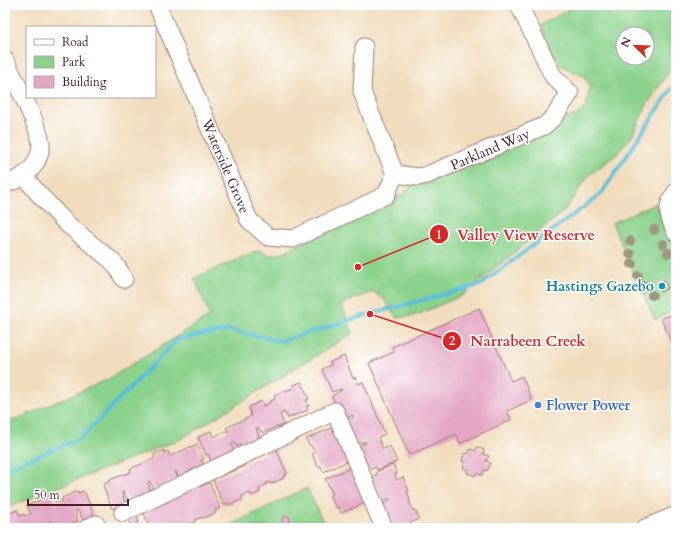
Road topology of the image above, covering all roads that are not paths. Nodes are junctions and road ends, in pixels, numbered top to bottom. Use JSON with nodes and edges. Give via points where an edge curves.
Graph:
{"nodes":[{"id":1,"x":157,"y":5,"type":"edge"},
{"id":2,"x":519,"y":5,"type":"edge"},
{"id":3,"x":364,"y":47,"type":"dead end"},
{"id":4,"x":5,"y":60,"type":"edge"},
{"id":5,"x":395,"y":174,"type":"junction"},
{"id":6,"x":24,"y":176,"type":"junction"},
{"id":7,"x":5,"y":182,"type":"edge"},
{"id":8,"x":676,"y":192,"type":"edge"},
{"id":9,"x":676,"y":233,"type":"edge"},
{"id":10,"x":124,"y":279,"type":"dead end"},
{"id":11,"x":123,"y":512,"type":"dead end"},
{"id":12,"x":676,"y":515,"type":"edge"},
{"id":13,"x":384,"y":528,"type":"edge"},
{"id":14,"x":645,"y":528,"type":"edge"}],
"edges":[{"from":1,"to":5,"type":"street","name":"Waterside Grove","via":[[249,220],[268,237],[293,239],[386,194]]},
{"from":2,"to":5,"type":"street","name":"Parkland Way","via":[[553,76],[570,92],[554,117],[544,126],[427,175],[418,177]]},
{"from":3,"to":5,"type":"street","via":[[362,92]]},
{"from":4,"to":6,"type":"street","via":[[40,139],[41,146],[36,163]]},
{"from":6,"to":7,"type":"street","via":[[18,180]]},
{"from":6,"to":10,"type":"street","via":[[66,223],[112,261]]},
{"from":8,"to":9,"type":"street","via":[[668,210]]},
{"from":11,"to":13,"type":"street","via":[[335,411]]},
{"from":12,"to":14,"type":"street"}]}
